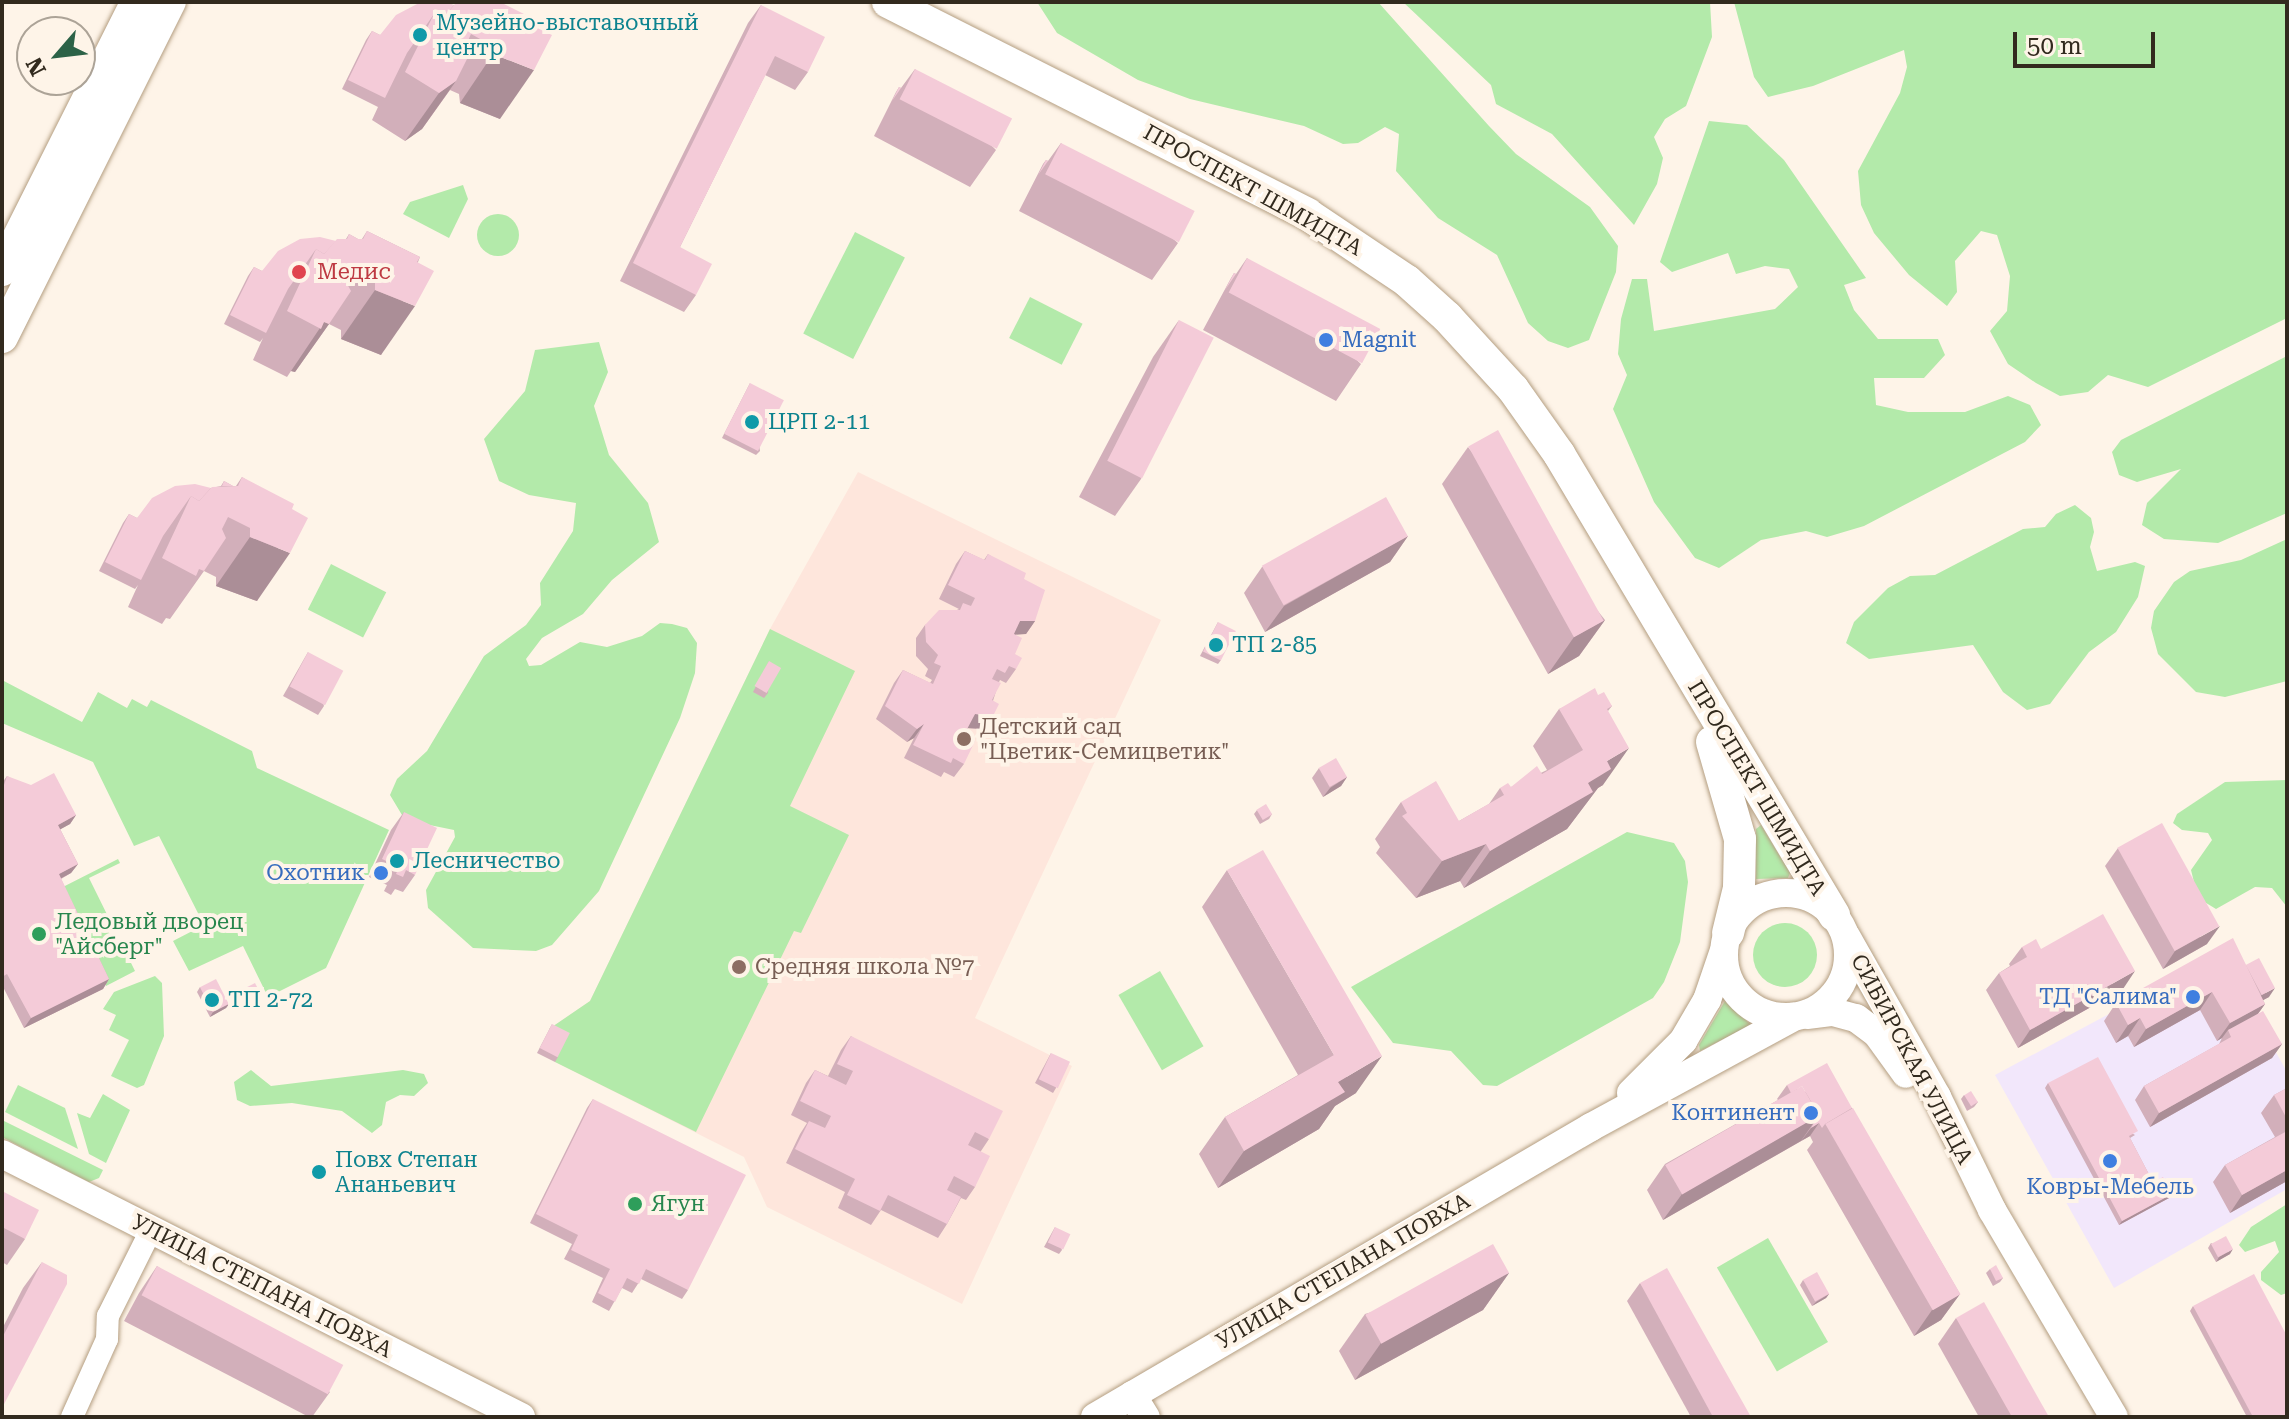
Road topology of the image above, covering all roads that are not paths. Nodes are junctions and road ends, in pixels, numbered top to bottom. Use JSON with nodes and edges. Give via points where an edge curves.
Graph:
{"nodes":[{"id":1,"x":137,"y":2,"type":"edge"},
{"id":2,"x":170,"y":2,"type":"edge"},
{"id":3,"x":888,"y":2,"type":"edge"},
{"id":4,"x":2,"y":270,"type":"edge"},
{"id":5,"x":2,"y":337,"type":"edge"},
{"id":6,"x":1679,"y":661,"type":"junction"},
{"id":7,"x":1840,"y":926,"type":"junction"},
{"id":8,"x":1726,"y":941,"type":"junction"},
{"id":9,"x":1798,"y":1016,"type":"junction"},
{"id":10,"x":1591,"y":1127,"type":"junction"},
{"id":11,"x":2,"y":1154,"type":"edge"},
{"id":12,"x":1977,"y":1182,"type":"junction"},
{"id":13,"x":151,"y":1230,"type":"junction"},
{"id":14,"x":1139,"y":1406,"type":"edge"},
{"id":15,"x":72,"y":1417,"type":"edge"},
{"id":16,"x":521,"y":1417,"type":"edge"},
{"id":17,"x":1095,"y":1417,"type":"edge"},
{"id":18,"x":2114,"y":1417,"type":"edge"}],
"edges":[{"from":1,"to":4,"type":"main road"},
{"from":2,"to":5,"type":"main road"},
{"from":3,"to":6,"type":"main road","name":"ПРОСПЕКТ ШМИДТА","via":[[1235,175],[1355,244],[1407,281],[1482,352],[1535,418]]},
{"from":6,"to":7,"type":"main road","name":"ПРОСПЕКТ ШМИДТА"},
{"from":6,"to":8,"type":"main road","name":"ПРОСПЕКТ ШМИДТА","via":[[1737,814],[1741,863]]},
{"from":7,"to":8,"type":"street","via":[[1808,896],[1775,894],[1746,907]]},
{"from":7,"to":9,"type":"street","via":[[1848,961],[1841,985],[1825,1005]]},
{"from":7,"to":12,"type":"street","name":"СИБИРСКАЯ УЛИЦА","via":[[1937,1097]]},
{"from":8,"to":9,"type":"street","via":[[1728,978],[1747,1004],[1769,1015]]},
{"from":8,"to":10,"type":"street","name":"УЛИЦА СТЕПАНА ПОВХА","via":[[1707,1000],[1683,1041]]},
{"from":9,"to":10,"type":"street","name":"УЛИЦА СТЕПАНА ПОВХА"},
{"from":9,"to":12,"type":"street","name":"СИБИРСКАЯ УЛИЦА","via":[[1844,1013],[1877,1034]]},
{"from":10,"to":14,"type":"street","name":"УЛИЦА СТЕПАНА ПОВХА"},
{"from":11,"to":13,"type":"street","name":"УЛИЦА СТЕПАНА ПОВХА"},
{"from":12,"to":18,"type":"street","name":"СИБИРСКАЯ УЛИЦА"},
{"from":13,"to":15,"type":"street","via":[[108,1316],[107,1339]]},
{"from":13,"to":16,"type":"street","name":"УЛИЦА СТЕПАНА ПОВХА"},
{"from":14,"to":17,"type":"street","name":"УЛИЦА СТЕПАНА ПОВХА"}]}
